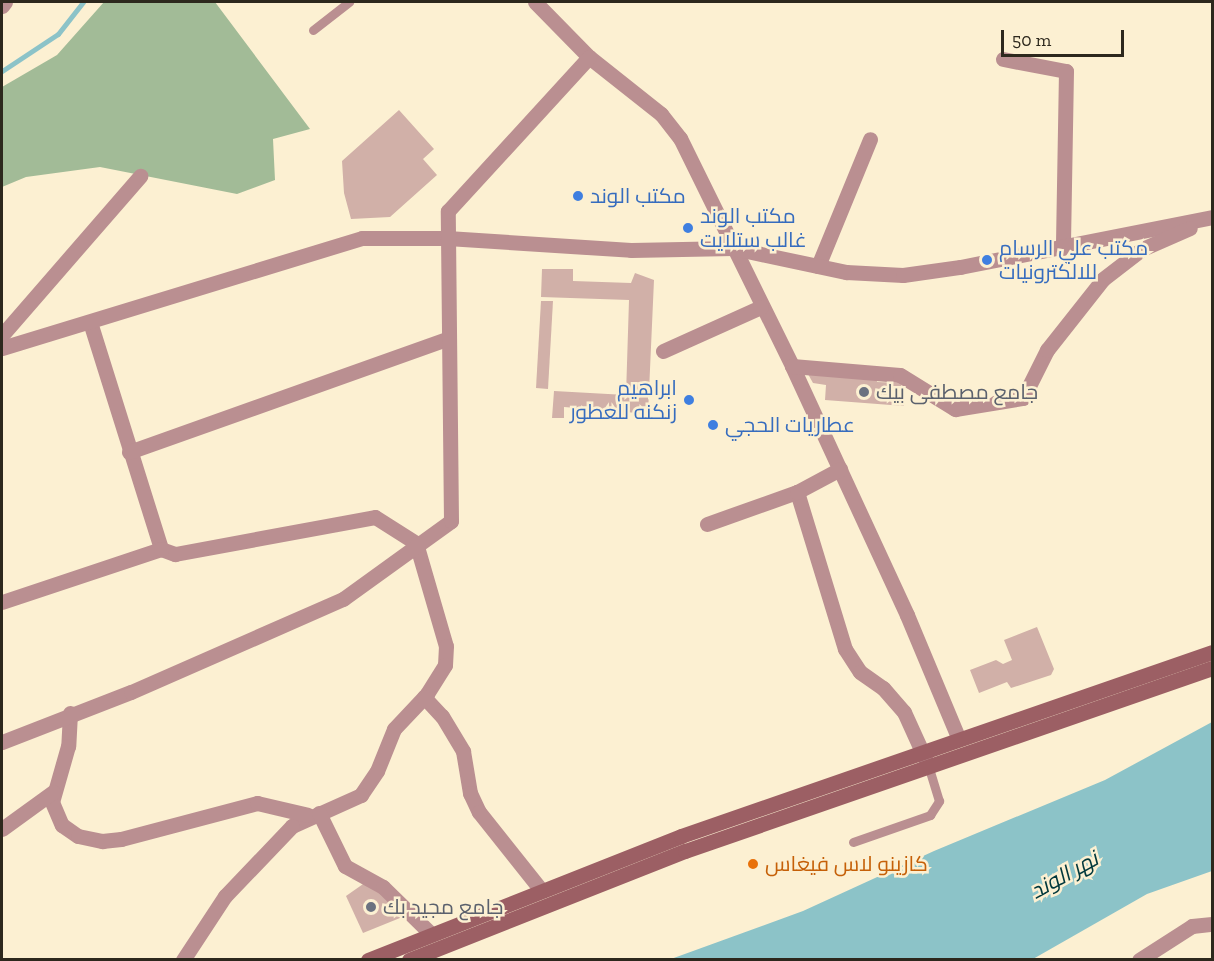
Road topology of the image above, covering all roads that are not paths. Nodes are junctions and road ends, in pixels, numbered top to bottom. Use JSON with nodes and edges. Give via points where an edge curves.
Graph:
{"nodes":[{"id":1,"x":5,"y":2,"type":"edge"},
{"id":2,"x":349,"y":2,"type":"edge"},
{"id":3,"x":535,"y":2,"type":"edge"},
{"id":4,"x":2,"y":6,"type":"edge"},
{"id":5,"x":313,"y":30,"type":"dead end"},
{"id":6,"x":589,"y":57,"type":"junction"},
{"id":7,"x":1003,"y":59,"type":"dead end"},
{"id":8,"x":870,"y":139,"type":"dead end"},
{"id":9,"x":140,"y":176,"type":"dead end"},
{"id":10,"x":1212,"y":218,"type":"edge"},
{"id":11,"x":447,"y":238,"type":"junction"},
{"id":12,"x":733,"y":248,"type":"junction"},
{"id":13,"x":1063,"y":248,"type":"junction"},
{"id":14,"x":818,"y":266,"type":"junction"},
{"id":15,"x":761,"y":308,"type":"junction"},
{"id":16,"x":90,"y":322,"type":"junction"},
{"id":17,"x":2,"y":335,"type":"edge"},
{"id":18,"x":446,"y":339,"type":"junction"},
{"id":19,"x":2,"y":348,"type":"edge"},
{"id":20,"x":663,"y":351,"type":"dead end"},
{"id":21,"x":792,"y":366,"type":"junction"},
{"id":22,"x":129,"y":452,"type":"junction"},
{"id":23,"x":840,"y":470,"type":"junction"},
{"id":24,"x":797,"y":492,"type":"junction"},
{"id":25,"x":707,"y":524,"type":"dead end"},
{"id":26,"x":416,"y":543,"type":"junction"},
{"id":27,"x":161,"y":549,"type":"junction"},
{"id":28,"x":2,"y":602,"type":"edge"},
{"id":29,"x":1212,"y":652,"type":"edge"},
{"id":30,"x":1212,"y":668,"type":"edge"},
{"id":31,"x":424,"y":697,"type":"junction"},
{"id":32,"x":70,"y":713,"type":"junction"},
{"id":33,"x":958,"y":737,"type":"junction"},
{"id":34,"x":2,"y":742,"type":"edge"},
{"id":35,"x":922,"y":750,"type":"junction"},
{"id":36,"x":965,"y":753,"type":"junction"},
{"id":37,"x":928,"y":765,"type":"junction"},
{"id":38,"x":53,"y":792,"type":"junction"},
{"id":39,"x":314,"y":814,"type":"junction"},
{"id":40,"x":2,"y":829,"type":"edge"},
{"id":41,"x":853,"y":842,"type":"dead end"},
{"id":42,"x":541,"y":890,"type":"junction"},
{"id":43,"x":1212,"y":924,"type":"edge"},
{"id":44,"x":430,"y":933,"type":"junction"},
{"id":45,"x":183,"y":960,"type":"edge"},
{"id":46,"x":368,"y":960,"type":"edge"},
{"id":47,"x":409,"y":960,"type":"edge"},
{"id":48,"x":1139,"y":960,"type":"edge"}],
"edges":[{"from":1,"to":4,"type":"street"},
{"from":2,"to":5,"type":"lane"},
{"from":3,"to":6,"type":"street"},
{"from":6,"to":11,"type":"street","via":[[448,211]]},
{"from":6,"to":12,"type":"street","via":[[661,114],[680,138]]},
{"from":7,"to":13,"type":"street","via":[[1066,71]]},
{"from":8,"to":14,"type":"street"},
{"from":9,"to":17,"type":"street"},
{"from":10,"to":13,"type":"street"},
{"from":10,"to":21,"type":"street","via":[[1142,249],[1102,279],[1047,350],[1023,398],[956,409],[900,375]]},
{"from":11,"to":12,"type":"street","via":[[597,249]]},
{"from":11,"to":16,"type":"street","via":[[362,238]]},
{"from":11,"to":18,"type":"street"},
{"from":12,"to":14,"type":"street"},
{"from":12,"to":15,"type":"street"},
{"from":13,"to":14,"type":"street","via":[[903,275]]},
{"from":15,"to":20,"type":"street"},
{"from":15,"to":21,"type":"street"},
{"from":16,"to":19,"type":"street"},
{"from":16,"to":22,"type":"street"},
{"from":18,"to":22,"type":"street"},
{"from":18,"to":26,"type":"street","via":[[451,521]]},
{"from":21,"to":23,"type":"street"},
{"from":22,"to":27,"type":"street"},
{"from":23,"to":24,"type":"street"},
{"from":23,"to":33,"type":"street"},
{"from":24,"to":25,"type":"street"},
{"from":24,"to":35,"type":"street","via":[[845,649],[860,672],[900,707]]},
{"from":26,"to":27,"type":"street","via":[[375,517],[175,554]]},
{"from":26,"to":31,"type":"street","via":[[447,655],[445,665]]},
{"from":26,"to":32,"type":"street","via":[[343,599],[132,692]]},
{"from":27,"to":28,"type":"street"},
{"from":29,"to":33,"type":"main road"},
{"from":30,"to":36,"type":"main road"},
{"from":31,"to":39,"type":"street","via":[[394,729],[361,795]]},
{"from":31,"to":42,"type":"street","via":[[442,716],[463,751],[470,793],[479,812]]},
{"from":32,"to":34,"type":"street"},
{"from":32,"to":38,"type":"street","via":[[68,746]]},
{"from":33,"to":35,"type":"main road"},
{"from":33,"to":36,"type":"main road"},
{"from":35,"to":37,"type":"street"},
{"from":35,"to":42,"type":"main road"},
{"from":36,"to":37,"type":"main road"},
{"from":37,"to":41,"type":"lane","via":[[939,801],[930,815]]},
{"from":37,"to":47,"type":"main road","via":[[685,851]]},
{"from":38,"to":39,"type":"street","via":[[53,809],[62,825],[78,836],[102,841],[257,803]]},
{"from":38,"to":40,"type":"street"},
{"from":39,"to":44,"type":"street","via":[[345,866],[383,887]]},
{"from":39,"to":45,"type":"street","via":[[292,826],[225,896]]},
{"from":42,"to":44,"type":"main road"},
{"from":43,"to":48,"type":"street","via":[[1192,926]]},
{"from":44,"to":46,"type":"main road"}]}
